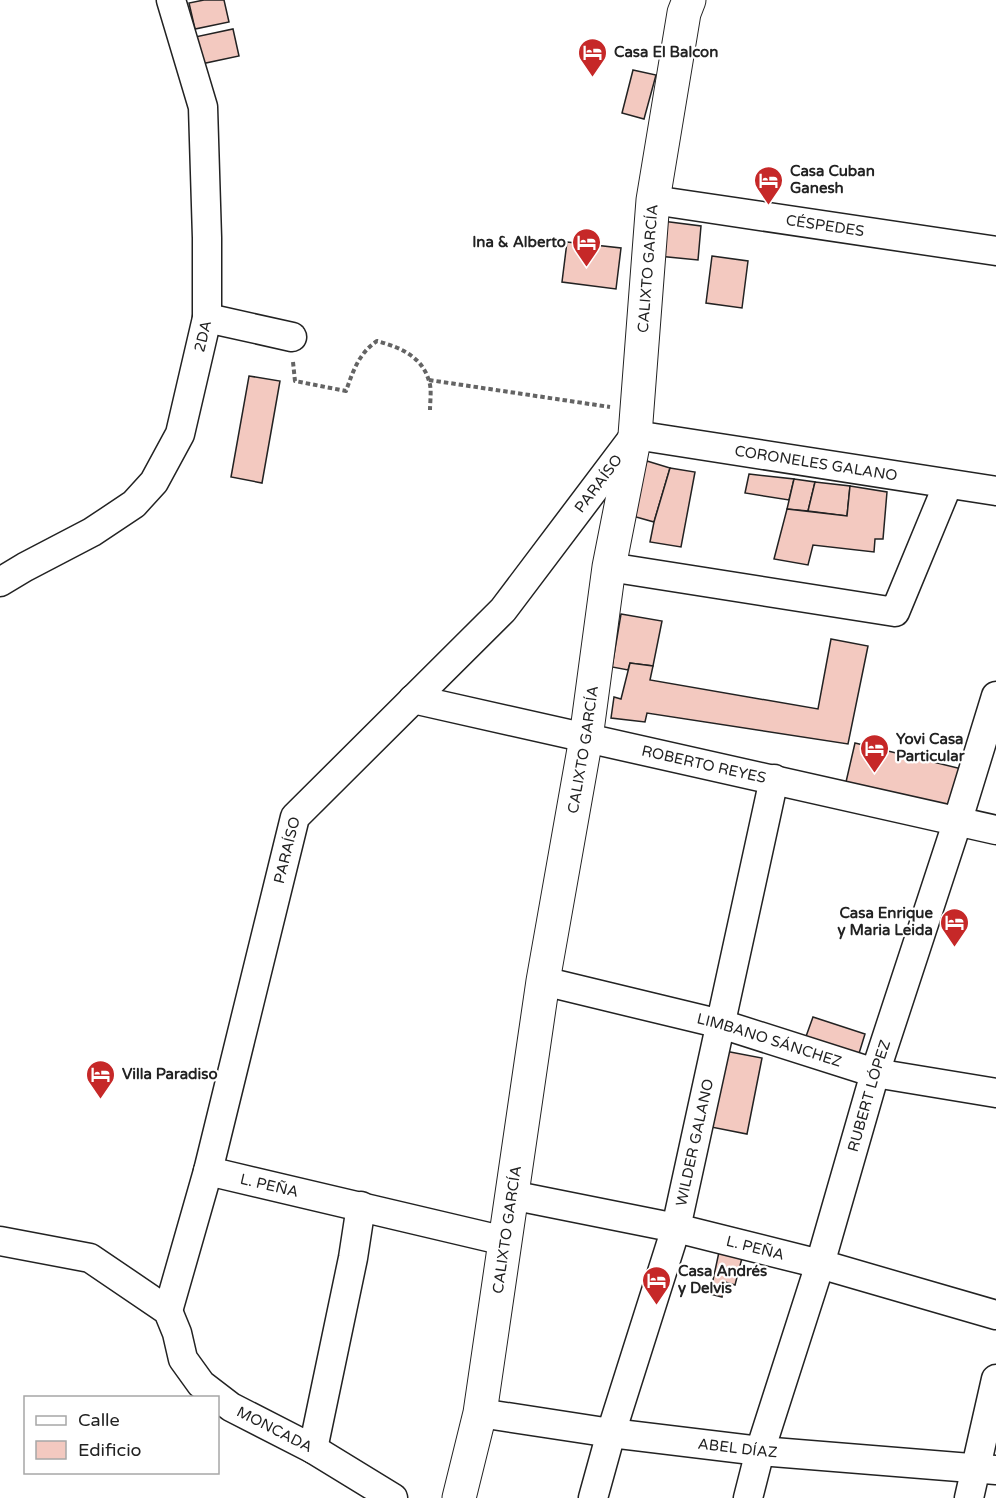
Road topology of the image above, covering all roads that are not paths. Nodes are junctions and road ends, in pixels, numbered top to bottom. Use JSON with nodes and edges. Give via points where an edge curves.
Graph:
{"nodes":[{"id":1,"x":171,"y":0,"type":"edge"},
{"id":2,"x":689,"y":0,"type":"edge"},
{"id":3,"x":653,"y":200,"type":"junction"},
{"id":4,"x":996,"y":251,"type":"edge"},
{"id":5,"x":207,"y":318,"type":"junction"},
{"id":6,"x":292,"y":337,"type":"road end"},
{"id":7,"x":636,"y":423,"type":"junction"},
{"id":8,"x":948,"y":484,"type":"junction"},
{"id":9,"x":996,"y":490,"type":"edge"},
{"id":10,"x":609,"y":567,"type":"junction"},
{"id":11,"x":0,"y":582,"type":"edge"},
{"id":12,"x":996,"y":696,"type":"edge"},
{"id":13,"x":413,"y":699,"type":"junction"},
{"id":14,"x":586,"y":738,"type":"junction"},
{"id":15,"x":774,"y":779,"type":"junction"},
{"id":16,"x":957,"y":823,"type":"junction"},
{"id":17,"x":996,"y":830,"type":"edge"},
{"id":18,"x":543,"y":981,"type":"junction"},
{"id":19,"x":721,"y":1024,"type":"junction"},
{"id":20,"x":875,"y":1073,"type":"junction"},
{"id":21,"x":996,"y":1093,"type":"edge"},
{"id":22,"x":208,"y":1171,"type":"junction"},
{"id":23,"x":511,"y":1195,"type":"junction"},
{"id":24,"x":361,"y":1206,"type":"junction"},
{"id":25,"x":676,"y":1228,"type":"junction"},
{"id":26,"x":0,"y":1241,"type":"edge"},
{"id":27,"x":505,"y":1241,"type":"junction"},
{"id":28,"x":820,"y":1263,"type":"junction"},
{"id":29,"x":168,"y":1311,"type":"junction"},
{"id":30,"x":996,"y":1315,"type":"edge"},
{"id":31,"x":996,"y":1379,"type":"edge"},
{"id":32,"x":217,"y":1396,"type":"edge"},
{"id":33,"x":219,"y":1398,"type":"edge"},
{"id":34,"x":480,"y":1413,"type":"junction"},
{"id":35,"x":610,"y":1433,"type":"junction"},
{"id":36,"x":313,"y":1449,"type":"junction"},
{"id":37,"x":760,"y":1451,"type":"junction"},
{"id":38,"x":986,"y":1470,"type":"edge"},
{"id":39,"x":393,"y":1498,"type":"edge"},
{"id":40,"x":459,"y":1498,"type":"edge"},
{"id":41,"x":593,"y":1498,"type":"edge"},
{"id":42,"x":748,"y":1498,"type":"edge"},
{"id":43,"x":969,"y":1498,"type":"edge"}],
"edges":[{"from":1,"to":5,"type":"street","name":"2DA","via":[[203,107]]},
{"from":2,"to":3,"type":"main road","name":"CALIXTO GARCÍA"},
{"from":3,"to":4,"type":"street","name":"CÉSPEDES"},
{"from":3,"to":7,"type":"main road","name":"CALIXTO GARCÍA"},
{"from":5,"to":6,"type":"street"},
{"from":5,"to":11,"type":"street","name":"2DA","via":[[180,434],[154,482],[134,504],[92,532]]},
{"from":7,"to":8,"type":"street","name":"CORONELES GALANO"},
{"from":7,"to":10,"type":"main road","name":"CALIXTO GARCÍA"},
{"from":7,"to":13,"type":"street","name":"PARAÍSO","via":[[503,609]]},
{"from":8,"to":9,"type":"street","name":"CORONELES GALANO"},
{"from":8,"to":10,"type":"street","via":[[895,612]]},
{"from":10,"to":14,"type":"main road","name":"CALIXTO GARCÍA"},
{"from":12,"to":16,"type":"street","name":"RUBERT LÓPEZ"},
{"from":13,"to":14,"type":"street","name":"ROBERTO REYES"},
{"from":13,"to":22,"type":"street","name":"PARAÍSO","via":[[295,817]]},
{"from":14,"to":15,"type":"street","name":"ROBERTO REYES"},
{"from":14,"to":18,"type":"main road","name":"CALIXTO GARCÍA"},
{"from":15,"to":16,"type":"street","name":"ROBERTO REYES"},
{"from":15,"to":19,"type":"street","name":"WILDER GALANO"},
{"from":16,"to":17,"type":"street","name":"ROBERTO REYES"},
{"from":16,"to":20,"type":"street","name":"RUBERT LÓPEZ"},
{"from":18,"to":19,"type":"street","name":"LIMBANO SÁNCHEZ"},
{"from":18,"to":23,"type":"main road","name":"CALIXTO GARCÍA"},
{"from":19,"to":20,"type":"street","name":"LIMBANO SÁNCHEZ"},
{"from":19,"to":25,"type":"street","name":"WILDER GALANO"},
{"from":20,"to":21,"type":"street","name":"LIMBANO SÁNCHEZ"},
{"from":20,"to":28,"type":"street","name":"RUBERT LÓPEZ"},
{"from":22,"to":24,"type":"street","name":"L. PEÑA"},
{"from":22,"to":29,"type":"street","name":"PARAÍSO"},
{"from":23,"to":25,"type":"street","name":"L. PEÑA"},
{"from":23,"to":27,"type":"main road","name":"CALIXTO GARCÍA"},
{"from":24,"to":27,"type":"street","name":"L. PEÑA"},
{"from":24,"to":36,"type":"street"},
{"from":25,"to":28,"type":"street","name":"L. PEÑA"},
{"from":25,"to":35,"type":"street","name":"WILDER GALANO"},
{"from":26,"to":29,"type":"street","via":[[90,1258]]},
{"from":27,"to":34,"type":"main road","name":"CALIXTO GARCÍA"},
{"from":28,"to":30,"type":"street","name":"L. PEÑA"},
{"from":28,"to":37,"type":"street","name":"RUBERT LÓPEZ"},
{"from":29,"to":32,"type":"street","name":"MONCADA","via":[[183,1359],[201,1384]]},
{"from":31,"to":38,"type":"street"},
{"from":33,"to":36,"type":"street","name":"MONCADA"},
{"from":34,"to":35,"type":"street","name":"ABEL DÍAZ"},
{"from":34,"to":40,"type":"main road","name":"CALIXTO GARCÍA"},
{"from":35,"to":37,"type":"street","name":"ABEL DÍAZ"},
{"from":35,"to":41,"type":"street","name":"WILDER GALANO"},
{"from":36,"to":39,"type":"street","name":"MONCADA"},
{"from":37,"to":38,"type":"street","name":"ABEL DÍAZ"},
{"from":37,"to":42,"type":"street","name":"RUBERT LÓPEZ"},
{"from":38,"to":43,"type":"street"}]}
